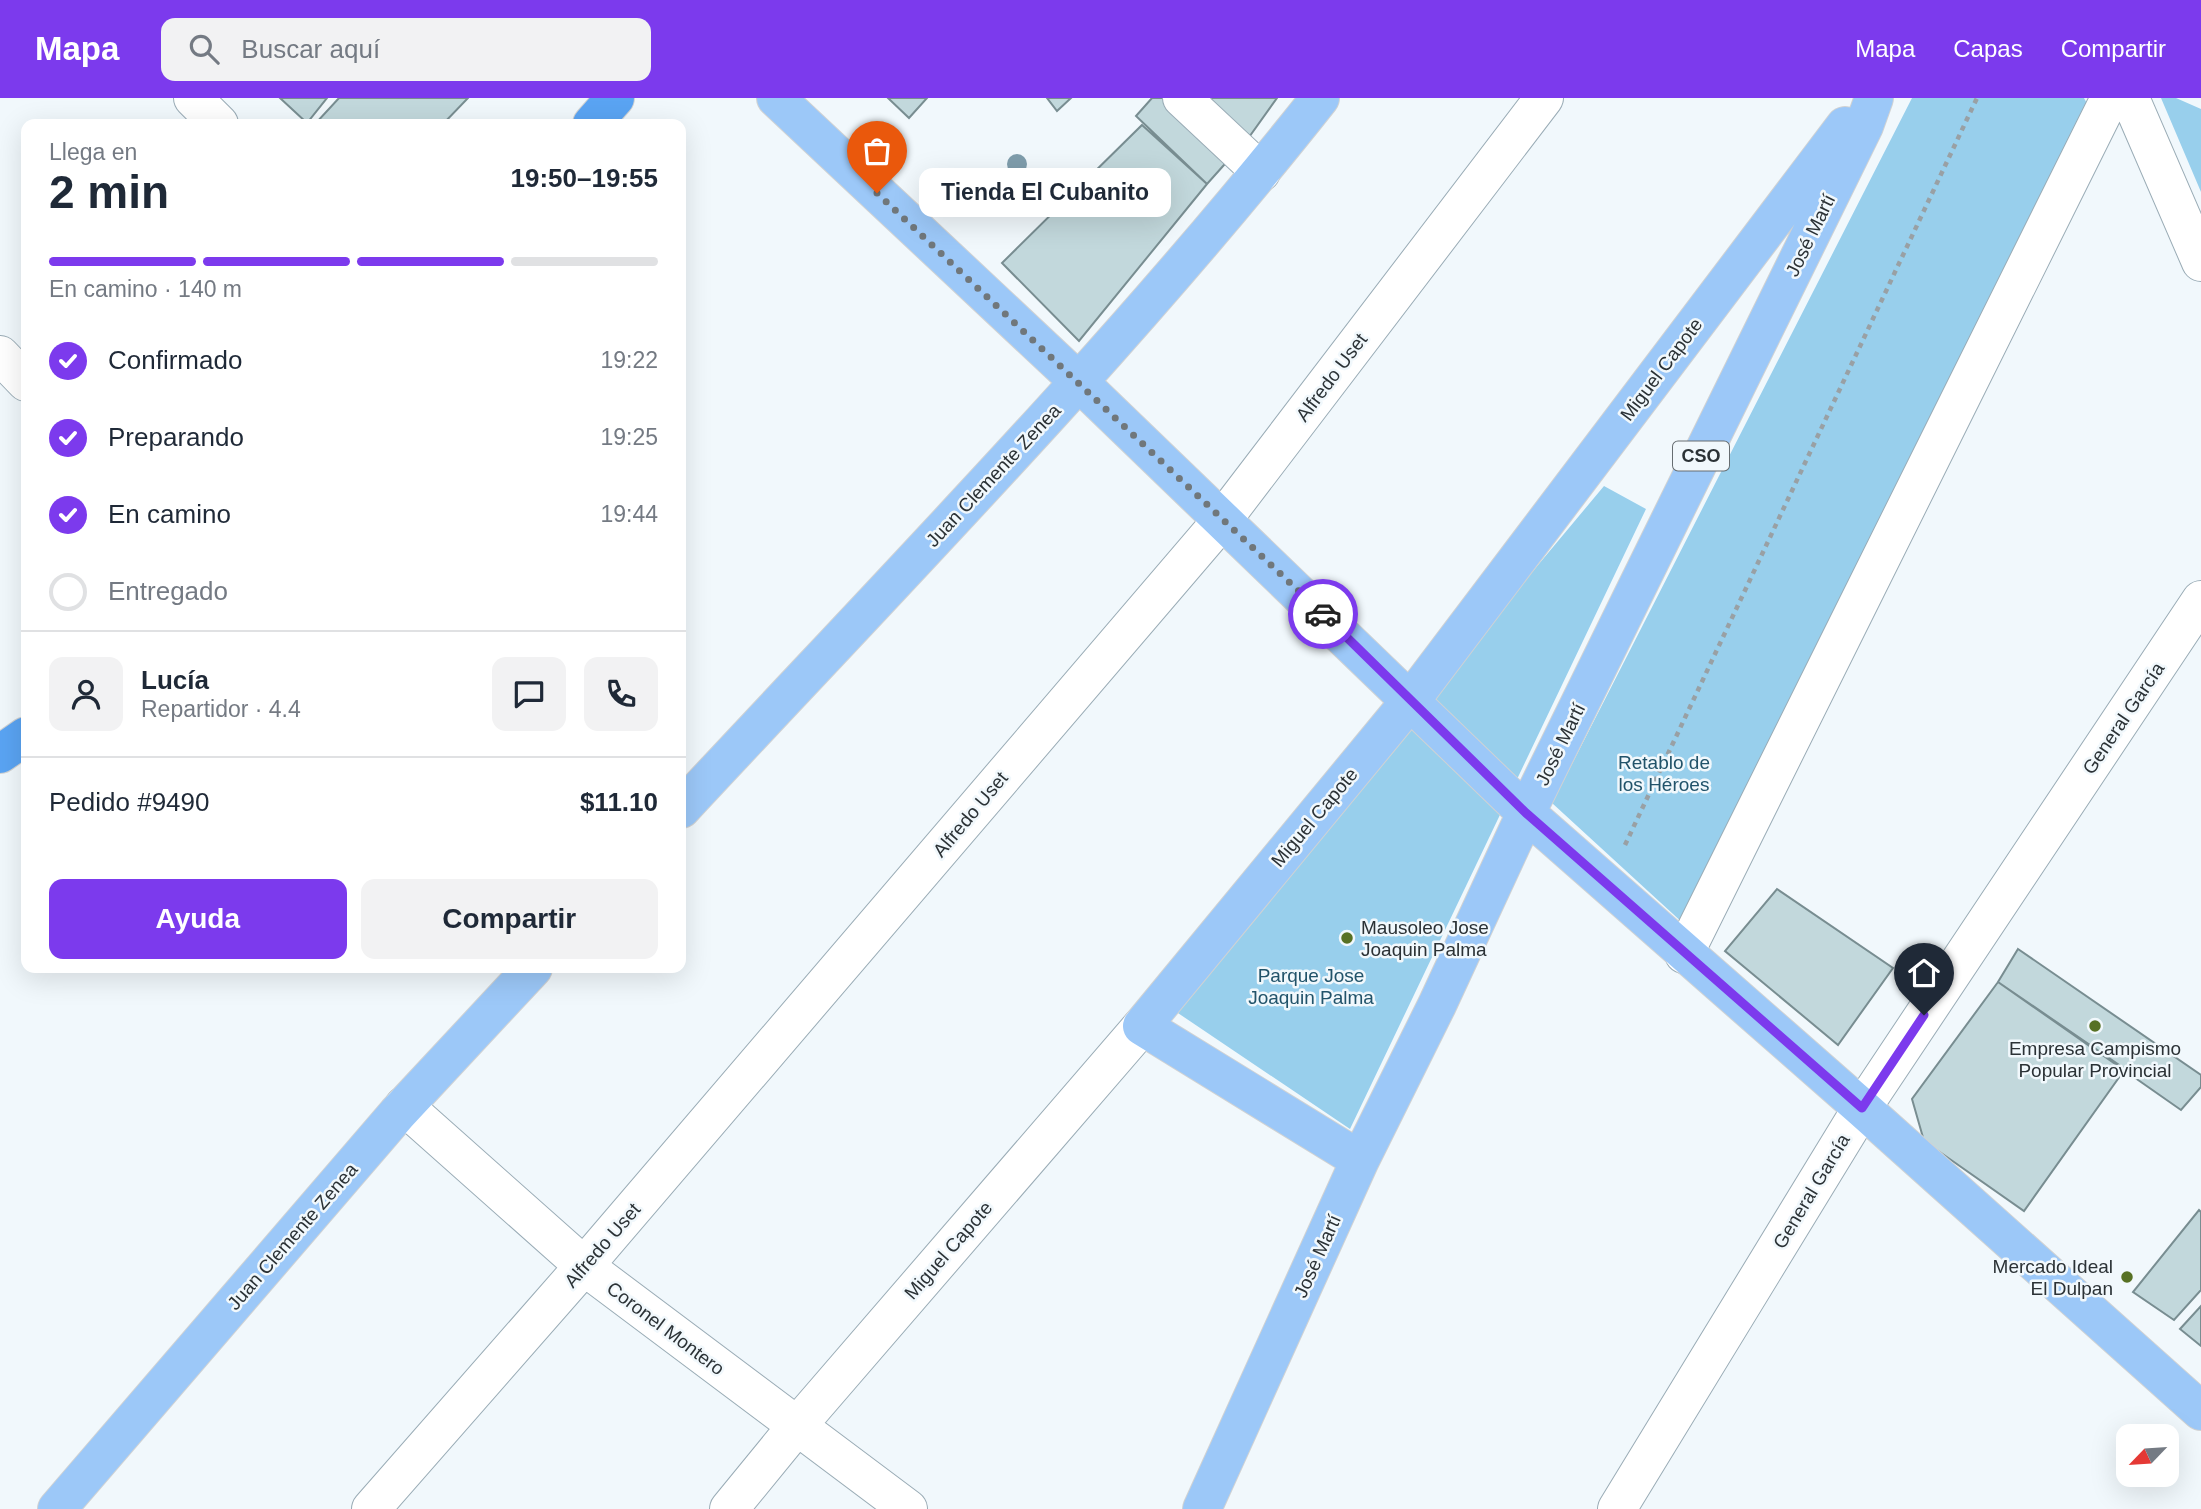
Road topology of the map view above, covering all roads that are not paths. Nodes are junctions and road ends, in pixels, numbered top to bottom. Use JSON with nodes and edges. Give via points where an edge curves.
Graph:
{"nodes":[{"id":1,"x":193,"y":98,"type":"edge"},
{"id":2,"x":615,"y":98,"type":"edge"},
{"id":3,"x":776,"y":98,"type":"edge"},
{"id":4,"x":1182,"y":98,"type":"edge"},
{"id":5,"x":1320,"y":98,"type":"edge"},
{"id":6,"x":1544,"y":98,"type":"edge"},
{"id":7,"x":1866,"y":98,"type":"edge"},
{"id":8,"x":1874,"y":98,"type":"edge"},
{"id":9,"x":2110,"y":98,"type":"edge"},
{"id":10,"x":2130,"y":98,"type":"edge"},
{"id":11,"x":214,"y":119,"type":"edge"},
{"id":12,"x":596,"y":119,"type":"edge"},
{"id":13,"x":1261,"y":172,"type":"junction"},
{"id":14,"x":2201,"y":262,"type":"edge"},
{"id":15,"x":0,"y":355,"type":"edge"},
{"id":16,"x":21,"y":377,"type":"edge"},
{"id":17,"x":1079,"y":382,"type":"junction"},
{"id":18,"x":1223,"y":519,"type":"junction"},
{"id":19,"x":2196,"y":619,"type":"edge"},
{"id":20,"x":1411,"y":699,"type":"junction"},
{"id":21,"x":21,"y":739,"type":"edge"},
{"id":22,"x":0,"y":754,"type":"edge"},
{"id":23,"x":686,"y":804,"type":"edge"},
{"id":24,"x":1526,"y":813,"type":"junction"},
{"id":25,"x":1684,"y":954,"type":"junction"},
{"id":26,"x":528,"y":973,"type":"edge"},
{"id":27,"x":1142,"y":1026,"type":"junction"},
{"id":28,"x":404,"y":1106,"type":"junction"},
{"id":29,"x":1862,"y":1108,"type":"junction"},
{"id":30,"x":1360,"y":1160,"type":"junction"},
{"id":31,"x":584,"y":1266,"type":"junction"},
{"id":32,"x":2201,"y":1411,"type":"edge"},
{"id":33,"x":796,"y":1427,"type":"junction"},
{"id":34,"x":57,"y":1509,"type":"edge"},
{"id":35,"x":371,"y":1509,"type":"edge"},
{"id":36,"x":729,"y":1509,"type":"edge"},
{"id":37,"x":908,"y":1509,"type":"edge"},
{"id":38,"x":1202,"y":1509,"type":"edge"},
{"id":39,"x":1617,"y":1509,"type":"edge"}],
"edges":[{"from":1,"to":11,"type":"street"},
{"from":2,"to":12,"type":"highway"},
{"from":3,"to":17,"type":"main road"},
{"from":4,"to":13,"type":"street"},
{"from":5,"to":13,"type":"main road","name":"Juan Clemente Zenea"},
{"from":6,"to":18,"type":"street","name":"Alfredo Uset"},
{"from":7,"to":20,"type":"main road","name":"Miguel Capote"},
{"from":8,"to":24,"type":"main road","name":"José Martí","number":"CSO"},
{"from":9,"to":25,"type":"street"},
{"from":10,"to":14,"type":"street"},
{"from":13,"to":17,"type":"main road","name":"Juan Clemente Zenea"},
{"from":15,"to":16,"type":"street"},
{"from":17,"to":18,"type":"main road"},
{"from":17,"to":23,"type":"main road","name":"Juan Clemente Zenea"},
{"from":18,"to":20,"type":"main road"},
{"from":18,"to":31,"type":"street","name":"Alfredo Uset"},
{"from":19,"to":29,"type":"street","name":"General García"},
{"from":20,"to":24,"type":"main road"},
{"from":20,"to":27,"type":"main road","name":"Miguel Capote"},
{"from":21,"to":22,"type":"highway"},
{"from":24,"to":25,"type":"main road"},
{"from":24,"to":30,"type":"main road","name":"José Martí"},
{"from":25,"to":29,"type":"main road"},
{"from":26,"to":28,"type":"main road","name":"Juan Clemente Zenea"},
{"from":27,"to":30,"type":"main road"},
{"from":27,"to":33,"type":"street","name":"Miguel Capote"},
{"from":28,"to":31,"type":"street","name":"Coronel Montero"},
{"from":28,"to":34,"type":"main road","name":"Juan Clemente Zenea"},
{"from":29,"to":32,"type":"main road"},
{"from":29,"to":39,"type":"street","name":"General García"},
{"from":30,"to":38,"type":"main road","name":"José Martí"},
{"from":31,"to":33,"type":"street","name":"Coronel Montero"},
{"from":31,"to":35,"type":"street","name":"Alfredo Uset"},
{"from":33,"to":36,"type":"street","name":"Miguel Capote"},
{"from":33,"to":37,"type":"street","name":"Coronel Montero"}]}
